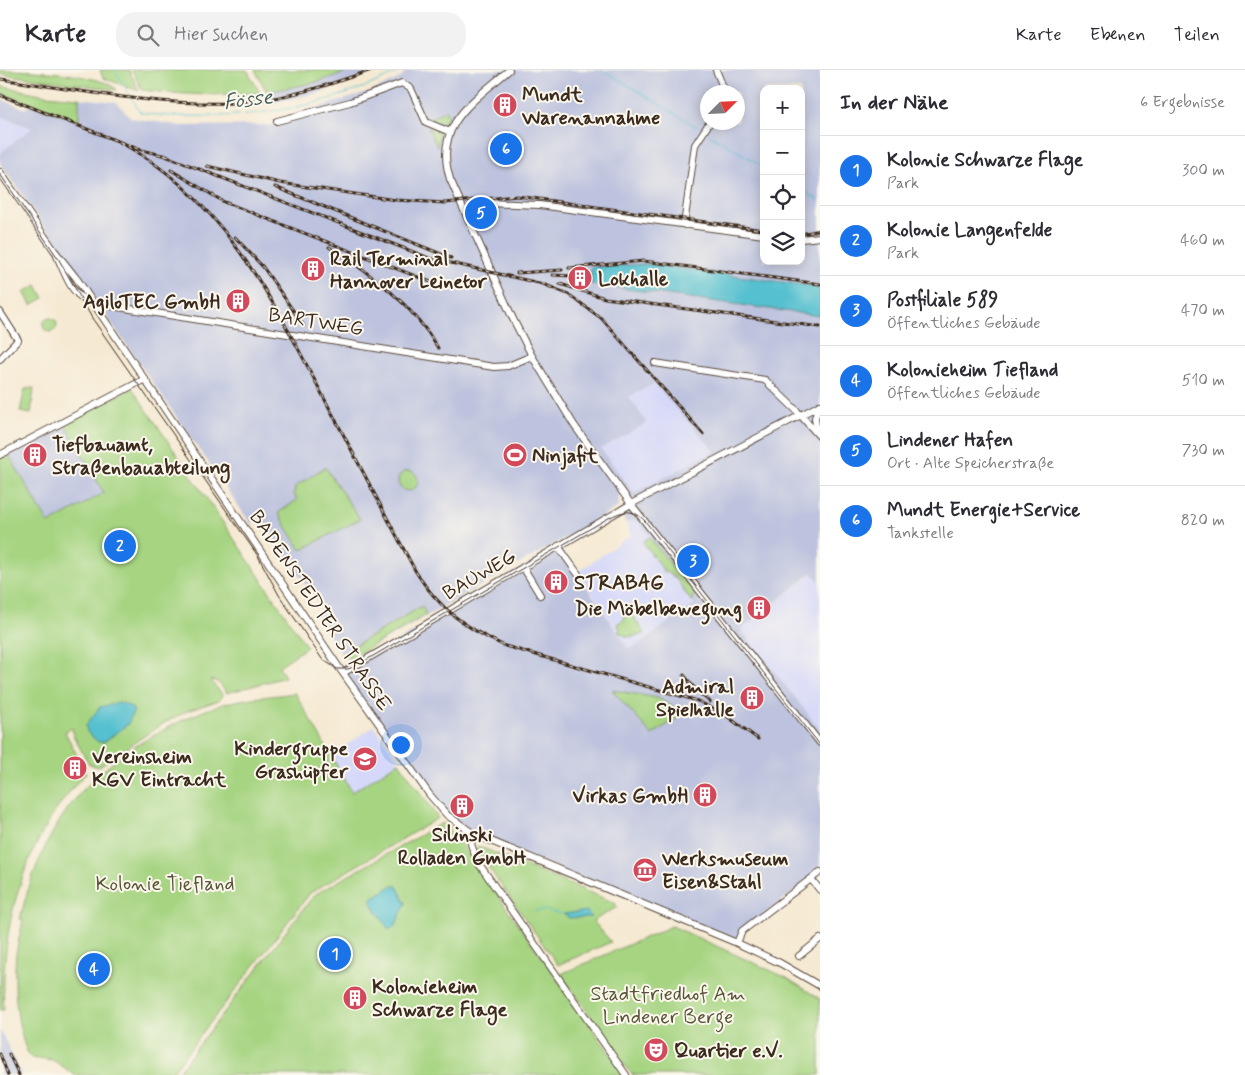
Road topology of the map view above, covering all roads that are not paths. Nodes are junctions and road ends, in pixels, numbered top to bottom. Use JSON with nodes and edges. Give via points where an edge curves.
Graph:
{"nodes":[{"id":1,"x":510,"y":70,"type":"edge"},
{"id":2,"x":716,"y":70,"type":"edge"},
{"id":3,"x":722,"y":85,"type":"edge"},
{"id":4,"x":277,"y":121,"type":"dead end"},
{"id":5,"x":705,"y":130,"type":"edge"},
{"id":6,"x":450,"y":132,"type":"junction"},
{"id":7,"x":0,"y":172,"type":"edge"},
{"id":8,"x":465,"y":212,"type":"junction"},
{"id":9,"x":684,"y":225,"type":"junction"},
{"id":10,"x":760,"y":234,"type":"edge"},
{"id":11,"x":820,"y":236,"type":"edge"},
{"id":12,"x":805,"y":238,"type":"edge"},
{"id":13,"x":93,"y":303,"type":"junction"},
{"id":14,"x":0,"y":312,"type":"edge"},
{"id":15,"x":532,"y":356,"type":"junction"},
{"id":16,"x":0,"y":359,"type":"edge"},
{"id":17,"x":654,"y":363,"type":"dead end"},
{"id":18,"x":145,"y":379,"type":"junction"},
{"id":19,"x":819,"y":405,"type":"edge"},
{"id":20,"x":801,"y":415,"type":"junction"},
{"id":21,"x":818,"y":435,"type":"edge"},
{"id":22,"x":0,"y":455,"type":"edge"},
{"id":23,"x":631,"y":504,"type":"junction"},
{"id":24,"x":558,"y":546,"type":"junction"},
{"id":25,"x":522,"y":567,"type":"junction"},
{"id":26,"x":578,"y":574,"type":"dead end"},
{"id":27,"x":540,"y":595,"type":"dead end"},
{"id":28,"x":344,"y":673,"type":"junction"},
{"id":29,"x":820,"y":743,"type":"edge"},
{"id":30,"x":474,"y":834,"type":"junction"},
{"id":31,"x":820,"y":872,"type":"edge"},
{"id":32,"x":811,"y":879,"type":"junction"},
{"id":33,"x":820,"y":890,"type":"edge"},
{"id":34,"x":820,"y":939,"type":"edge"},
{"id":35,"x":736,"y":943,"type":"junction"},
{"id":36,"x":799,"y":956,"type":"dead end"},
{"id":37,"x":820,"y":986,"type":"edge"},
{"id":38,"x":626,"y":1075,"type":"edge"}],
"edges":[{"from":1,"to":6,"type":"street","via":[[460,114]]},
{"from":2,"to":3,"type":"street"},
{"from":4,"to":6,"type":"street","via":[[350,102],[402,83],[411,89],[426,122]]},
{"from":5,"to":9,"type":"street","via":[[695,145]]},
{"from":6,"to":8,"type":"street","via":[[446,144],[447,168]]},
{"from":7,"to":13,"type":"street","name":"BADENSTEDTER STRASSE"},
{"from":8,"to":9,"type":"street","via":[[486,204],[523,204]]},
{"from":8,"to":15,"type":"street"},
{"from":9,"to":10,"type":"street"},
{"from":11,"to":12,"type":"street"},
{"from":13,"to":15,"type":"street","name":"BARTWEG","via":[[494,367],[508,366]]},
{"from":13,"to":18,"type":"street","name":"BADENSTEDTER STRASSE"},
{"from":14,"to":16,"type":"street","via":[[18,340]]},
{"from":15,"to":23,"type":"street","via":[[574,425]]},
{"from":17,"to":20,"type":"street","via":[[765,380]]},
{"from":18,"to":22,"type":"street"},
{"from":18,"to":28,"type":"street","name":"BADENSTEDTER STRASSE"},
{"from":19,"to":20,"type":"street","name":"BAUWEG"},
{"from":19,"to":21,"type":"street","via":[[815,418]]},
{"from":20,"to":21,"type":"street"},
{"from":20,"to":23,"type":"street","name":"BAUWEG"},
{"from":23,"to":24,"type":"street","name":"BAUWEG"},
{"from":23,"to":29,"type":"street"},
{"from":24,"to":25,"type":"street","name":"BAUWEG"},
{"from":24,"to":26,"type":"street"},
{"from":25,"to":27,"type":"street"},
{"from":25,"to":28,"type":"street","name":"BAUWEG"},
{"from":28,"to":30,"type":"street","name":"BADENSTEDTER STRASSE","via":[[429,794],[447,814]]},
{"from":30,"to":35,"type":"street","name":"BADENSTEDTER STRASSE"},
{"from":30,"to":38,"type":"street","via":[[471,844],[477,861]]},
{"from":31,"to":32,"type":"street"},
{"from":32,"to":33,"type":"street"},
{"from":32,"to":35,"type":"street","via":[[742,931]]},
{"from":34,"to":36,"type":"street"},
{"from":35,"to":37,"type":"street","name":"BADENSTEDTER STRASSE"}]}
